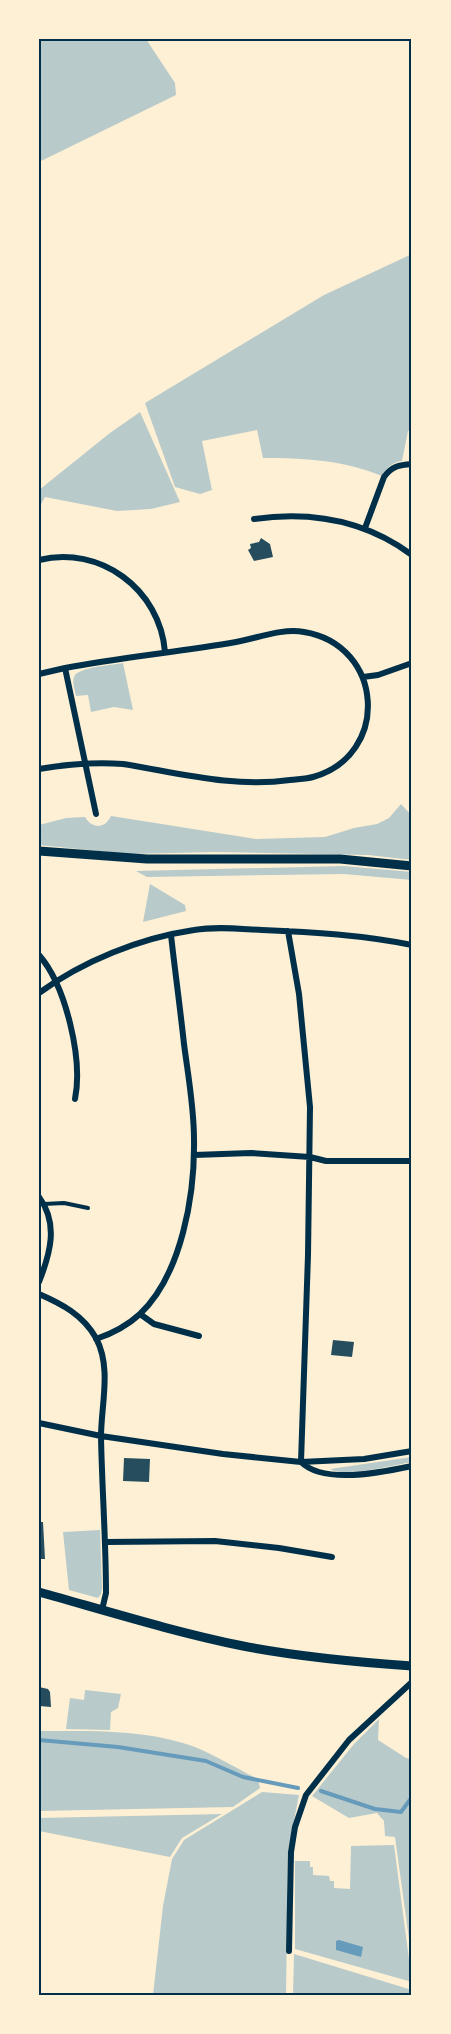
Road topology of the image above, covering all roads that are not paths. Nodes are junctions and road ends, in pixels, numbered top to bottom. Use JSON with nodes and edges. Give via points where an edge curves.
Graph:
{"nodes":[{"id":1,"x":412,"y":464,"type":"edge"},
{"id":2,"x":255,"y":519,"type":"dead end"},
{"id":3,"x":365,"y":528,"type":"junction"},
{"id":4,"x":412,"y":555,"type":"edge"},
{"id":5,"x":39,"y":560,"type":"edge"},
{"id":6,"x":165,"y":652,"type":"junction"},
{"id":7,"x":412,"y":663,"type":"edge"},
{"id":8,"x":65,"y":668,"type":"junction"},
{"id":9,"x":39,"y":674,"type":"edge"},
{"id":10,"x":363,"y":676,"type":"junction"},
{"id":11,"x":85,"y":762,"type":"junction"},
{"id":12,"x":39,"y":769,"type":"edge"},
{"id":13,"x":96,"y":814,"type":"dead end"},
{"id":14,"x":39,"y":851,"type":"edge"},
{"id":15,"x":412,"y":867,"type":"edge"},
{"id":16,"x":288,"y":931,"type":"junction"},
{"id":17,"x":171,"y":935,"type":"junction"},
{"id":18,"x":412,"y":945,"type":"edge"},
{"id":19,"x":39,"y":955,"type":"edge"},
{"id":20,"x":56,"y":981,"type":"junction"},
{"id":21,"x":39,"y":993,"type":"edge"},
{"id":22,"x":75,"y":1099,"type":"dead end"},
{"id":23,"x":194,"y":1155,"type":"junction"},
{"id":24,"x":310,"y":1157,"type":"junction"},
{"id":25,"x":412,"y":1161,"type":"edge"},
{"id":26,"x":39,"y":1197,"type":"edge"},
{"id":27,"x":44,"y":1204,"type":"junction"},
{"id":28,"x":88,"y":1208,"type":"dead end"},
{"id":29,"x":39,"y":1282,"type":"edge"},
{"id":30,"x":39,"y":1294,"type":"edge"},
{"id":31,"x":140,"y":1314,"type":"junction"},
{"id":32,"x":199,"y":1336,"type":"dead end"},
{"id":33,"x":96,"y":1339,"type":"junction"},
{"id":34,"x":39,"y":1423,"type":"edge"},
{"id":35,"x":101,"y":1436,"type":"junction"},
{"id":36,"x":412,"y":1451,"type":"edge"},
{"id":37,"x":301,"y":1462,"type":"junction"},
{"id":38,"x":412,"y":1466,"type":"edge"},
{"id":39,"x":106,"y":1542,"type":"junction"},
{"id":40,"x":332,"y":1557,"type":"dead end"},
{"id":41,"x":39,"y":1592,"type":"edge"},
{"id":42,"x":102,"y":1610,"type":"junction"},
{"id":43,"x":412,"y":1666,"type":"edge"},
{"id":44,"x":412,"y":1682,"type":"edge"},
{"id":45,"x":289,"y":1951,"type":"dead end"}],
"edges":[{"from":1,"to":3,"type":"street","via":[[397,465],[384,477]]},
{"from":2,"to":3,"type":"street","via":[[302,516]]},
{"from":3,"to":4,"type":"street"},
{"from":5,"to":6,"type":"street","via":[[83,559],[124,577],[155,613]]},
{"from":6,"to":8,"type":"street"},
{"from":6,"to":10,"type":"street","via":[[304,632],[340,647]]},
{"from":7,"to":10,"type":"street"},
{"from":8,"to":9,"type":"street"},
{"from":8,"to":11,"type":"street"},
{"from":10,"to":11,"type":"street","via":[[369,705],[363,734],[337,767],[312,778],[238,783],[123,764]]},
{"from":11,"to":12,"type":"street"},
{"from":11,"to":13,"type":"street"},
{"from":14,"to":15,"type":"street","via":[[147,859],[340,859]]},
{"from":16,"to":17,"type":"street","via":[[213,928]]},
{"from":16,"to":18,"type":"street"},
{"from":16,"to":24,"type":"street","via":[[304,1038]]},
{"from":17,"to":20,"type":"street","via":[[112,954]]},
{"from":17,"to":23,"type":"street"},
{"from":19,"to":20,"type":"street"},
{"from":20,"to":21,"type":"street"},
{"from":20,"to":22,"type":"street","via":[[73,1036]]},
{"from":23,"to":24,"type":"street"},
{"from":23,"to":31,"type":"street","via":[[191,1195],[181,1240],[162,1282]]},
{"from":24,"to":25,"type":"street","via":[[326,1161]]},
{"from":24,"to":37,"type":"street"},
{"from":26,"to":27,"type":"street"},
{"from":27,"to":28,"type":"lane"},
{"from":27,"to":29,"type":"street","via":[[51,1241]]},
{"from":30,"to":33,"type":"street","via":[[74,1313]]},
{"from":31,"to":32,"type":"street","via":[[154,1324]]},
{"from":31,"to":33,"type":"street"},
{"from":33,"to":35,"type":"street","via":[[104,1374]]},
{"from":34,"to":35,"type":"street"},
{"from":35,"to":37,"type":"street"},
{"from":35,"to":39,"type":"street"},
{"from":36,"to":37,"type":"street","via":[[364,1459]]},
{"from":37,"to":38,"type":"street","via":[[320,1473],[349,1475]]},
{"from":39,"to":40,"type":"street","via":[[215,1541]]},
{"from":39,"to":42,"type":"street"},
{"from":41,"to":42,"type":"street"},
{"from":42,"to":43,"type":"street","via":[[246,1646],[323,1659]]},
{"from":44,"to":45,"type":"street","via":[[349,1740],[303,1801],[291,1852]]}]}
